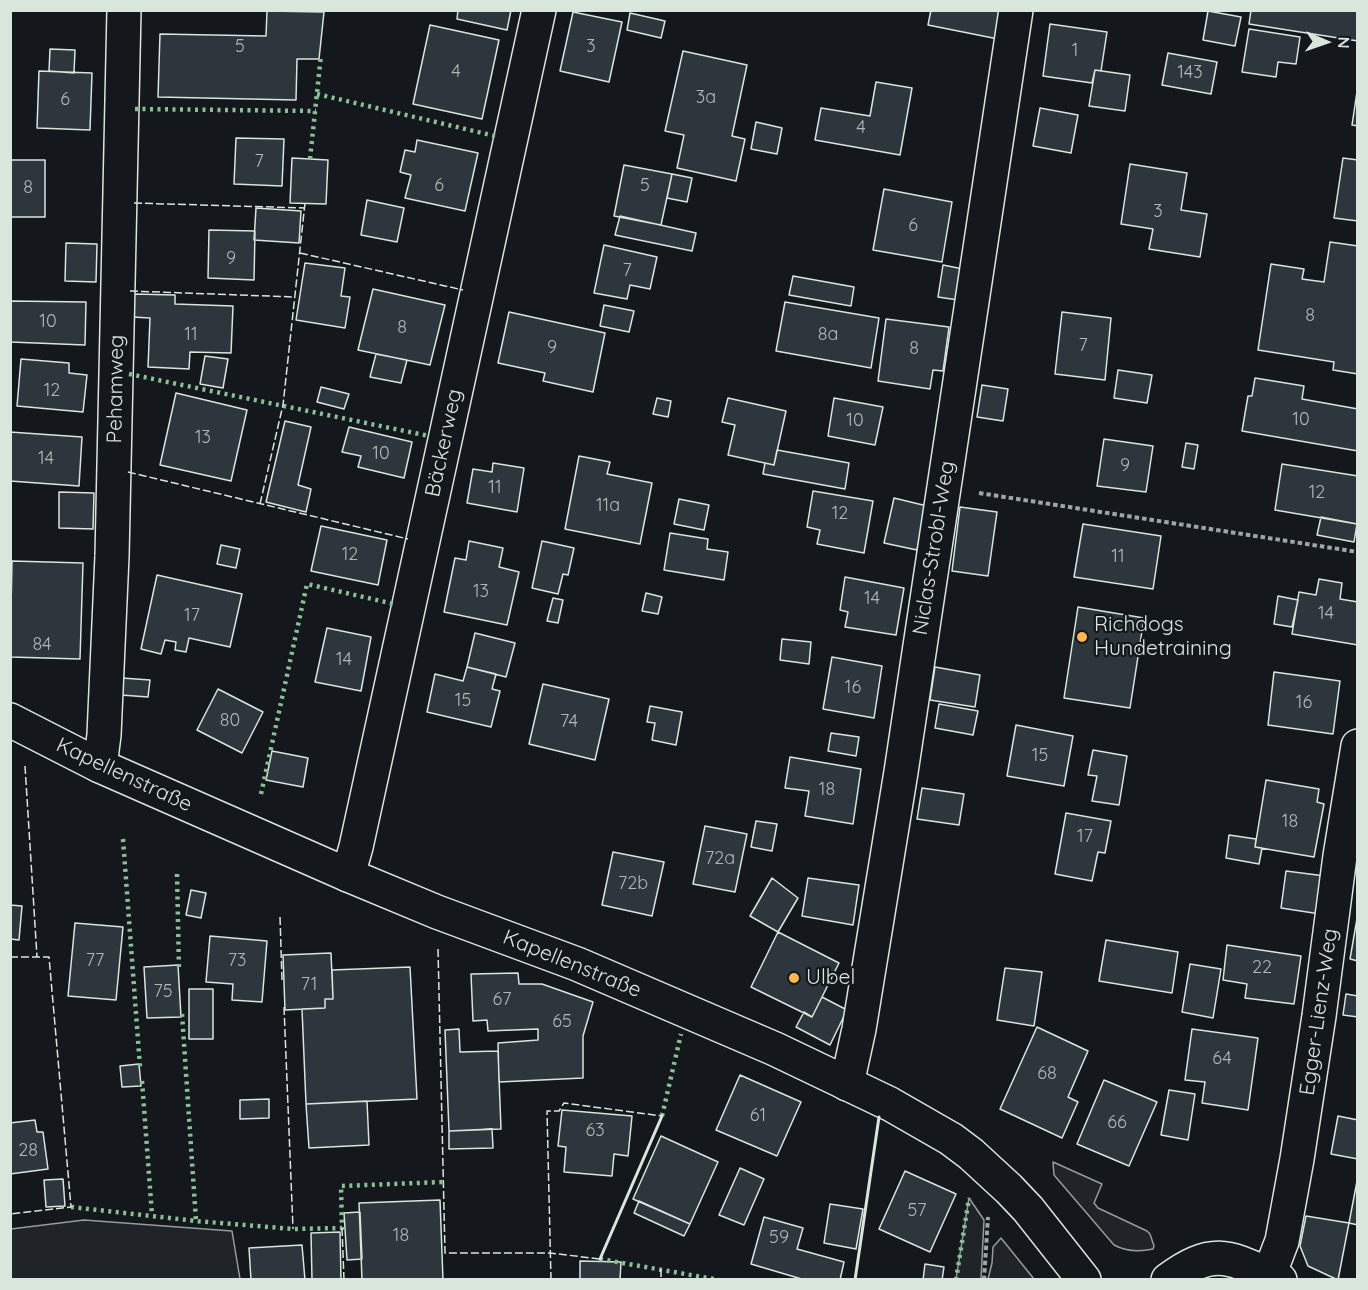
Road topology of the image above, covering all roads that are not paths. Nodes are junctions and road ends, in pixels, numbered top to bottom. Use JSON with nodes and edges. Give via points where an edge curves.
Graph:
{"nodes":[{"id":1,"x":124,"y":10,"type":"edge"},
{"id":2,"x":1016,"y":10,"type":"edge"},
{"id":3,"x":538,"y":13,"type":"edge"},
{"id":4,"x":10,"y":720,"type":"edge"},
{"id":5,"x":1358,"y":746,"type":"edge"},
{"id":6,"x":100,"y":766,"type":"junction"},
{"id":7,"x":348,"y":875,"type":"junction"},
{"id":8,"x":847,"y":1084,"type":"junction"},
{"id":9,"x":1274,"y":1277,"type":"edge"},
{"id":10,"x":1084,"y":1280,"type":"edge"},
{"id":11,"x":1168,"y":1280,"type":"edge"}],
"edges":[{"from":1,"to":6,"type":"street","name":"Pehamweg","via":[[112,556]]},
{"from":2,"to":8,"type":"street","name":"Niclas-Strobl-Weg","via":[[899,784]]},
{"from":3,"to":7,"type":"street","name":"Bäckerweg"},
{"from":4,"to":6,"type":"street","name":"Kapellenstraße"},
{"from":5,"to":9,"type":"street","name":"Egger-Lienz-Weg","via":[[1295,1170]]},
{"from":6,"to":7,"type":"street","name":"Kapellenstraße"},
{"from":7,"to":8,"type":"street","name":"Kapellenstraße","via":[[588,968]]},
{"from":8,"to":10,"type":"street","name":"Kapellenstraße","via":[[890,1104],[971,1154],[1028,1209]]},
{"from":9,"to":11,"type":"street","via":[[1235,1261],[1214,1258],[1192,1263]]}]}
